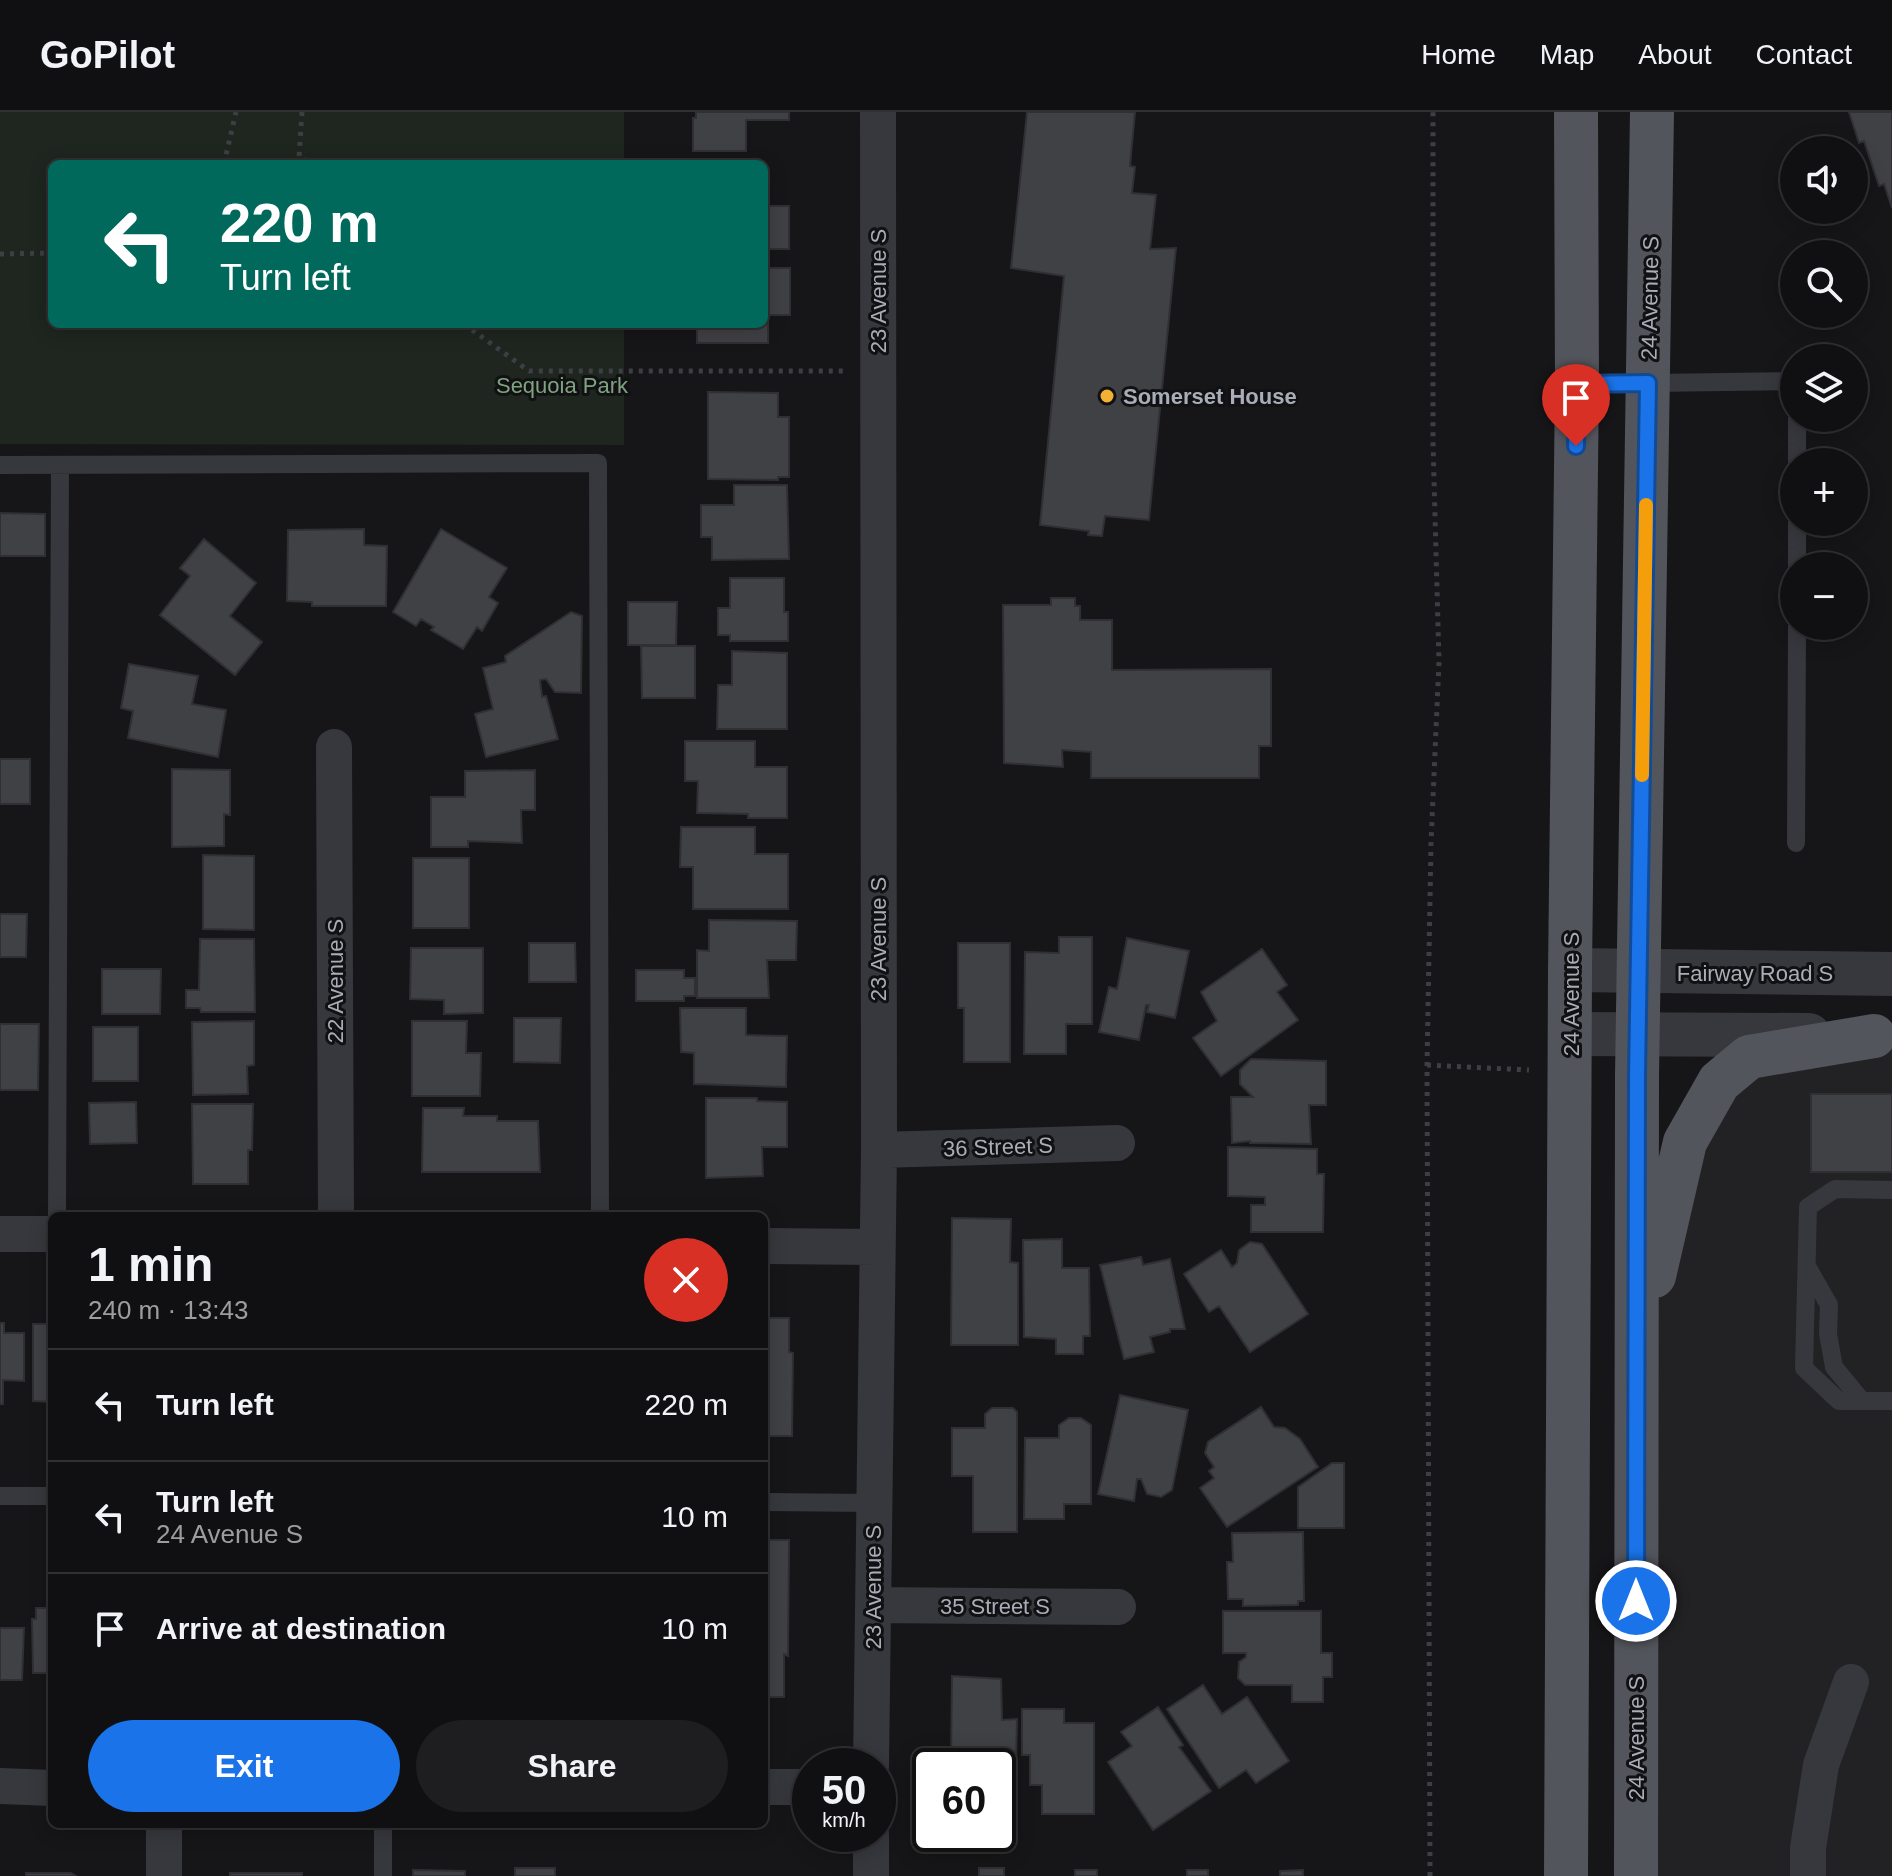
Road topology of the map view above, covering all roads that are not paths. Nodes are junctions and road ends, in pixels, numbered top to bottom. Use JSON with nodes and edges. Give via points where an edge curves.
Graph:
{"nodes":[{"id":1,"x":878,"y":112,"type":"edge"},
{"id":2,"x":1576,"y":112,"type":"edge"},
{"id":3,"x":1652,"y":112,"type":"edge"},
{"id":4,"x":1780,"y":381,"type":"edge"},
{"id":5,"x":1648,"y":383,"type":"junction"},
{"id":6,"x":1577,"y":384,"type":"junction"},
{"id":7,"x":0,"y":465,"type":"edge"},
{"id":8,"x":60,"y":465,"type":"junction"},
{"id":9,"x":1797,"y":640,"type":"edge"},
{"id":10,"x":334,"y":747,"type":"dead end"},
{"id":11,"x":1796,"y":843,"type":"dead end"},
{"id":12,"x":1570,"y":970,"type":"junction"},
{"id":13,"x":1639,"y":972,"type":"junction"},
{"id":14,"x":1892,"y":974,"type":"edge"},
{"id":15,"x":1571,"y":1034,"type":"junction"},
{"id":16,"x":1638,"y":1034,"type":"junction"},
{"id":17,"x":1883,"y":1035,"type":"edge"},
{"id":18,"x":1117,"y":1143,"type":"dead end"},
{"id":19,"x":879,"y":1150,"type":"junction"},
{"id":20,"x":1892,"y":1190,"type":"edge"},
{"id":21,"x":57,"y":1212,"type":"edge"},
{"id":22,"x":336,"y":1212,"type":"edge"},
{"id":23,"x":600,"y":1212,"type":"edge"},
{"id":24,"x":0,"y":1234,"type":"edge"},
{"id":25,"x":48,"y":1234,"type":"edge"},
{"id":26,"x":768,"y":1246,"type":"edge"},
{"id":27,"x":876,"y":1247,"type":"junction"},
{"id":28,"x":1807,"y":1266,"type":"junction"},
{"id":29,"x":1636,"y":1357,"type":"junction"},
{"id":30,"x":1862,"y":1401,"type":"junction"},
{"id":31,"x":1892,"y":1401,"type":"edge"},
{"id":32,"x":0,"y":1496,"type":"edge"},
{"id":33,"x":48,"y":1496,"type":"edge"},
{"id":34,"x":768,"y":1502,"type":"edge"},
{"id":35,"x":874,"y":1503,"type":"junction"},
{"id":36,"x":873,"y":1605,"type":"junction"},
{"id":37,"x":1118,"y":1607,"type":"dead end"},
{"id":38,"x":1851,"y":1682,"type":"dead end"},
{"id":39,"x":871,"y":1748,"type":"edge"},
{"id":40,"x":0,"y":1786,"type":"edge"},
{"id":41,"x":768,"y":1787,"type":"edge"},
{"id":42,"x":792,"y":1787,"type":"edge"},
{"id":43,"x":48,"y":1788,"type":"edge"},
{"id":44,"x":164,"y":1828,"type":"edge"},
{"id":45,"x":383,"y":1828,"type":"edge"},
{"id":46,"x":871,"y":1852,"type":"edge"},
{"id":47,"x":164,"y":1876,"type":"edge"},
{"id":48,"x":383,"y":1876,"type":"edge"},
{"id":49,"x":871,"y":1876,"type":"edge"},
{"id":50,"x":1566,"y":1876,"type":"edge"},
{"id":51,"x":1636,"y":1876,"type":"edge"},
{"id":52,"x":1808,"y":1876,"type":"edge"}],
"edges":[{"from":1,"to":19,"type":"street","name":"23 Avenue S"},
{"from":2,"to":6,"type":"main road","name":"24 Avenue S"},
{"from":3,"to":5,"type":"main road","name":"24 Avenue S"},
{"from":4,"to":5,"type":"lane"},
{"from":5,"to":6,"type":"lane"},
{"from":5,"to":13,"type":"main road","name":"24 Avenue S"},
{"from":6,"to":12,"type":"main road","name":"24 Avenue S"},
{"from":7,"to":8,"type":"lane"},
{"from":8,"to":21,"type":"lane"},
{"from":8,"to":23,"type":"lane","via":[[598,463]]},
{"from":9,"to":11,"type":"lane"},
{"from":10,"to":22,"type":"street","name":"22 Avenue S"},
{"from":12,"to":13,"type":"street","name":"Fairway Road S"},
{"from":12,"to":15,"type":"main road","name":"24 Avenue S"},
{"from":13,"to":14,"type":"street","name":"Fairway Road S"},
{"from":13,"to":16,"type":"main road","name":"24 Avenue S"},
{"from":15,"to":16,"type":"street"},
{"from":15,"to":50,"type":"main road","name":"24 Avenue S"},
{"from":16,"to":17,"type":"street"},
{"from":16,"to":29,"type":"main road","name":"24 Avenue S"},
{"from":17,"to":29,"type":"main road","via":[[1749,1057],[1719,1082],[1685,1142]]},
{"from":18,"to":19,"type":"street","name":"36 Street S"},
{"from":19,"to":27,"type":"street","name":"23 Avenue S"},
{"from":20,"to":28,"type":"lane","via":[[1835,1189],[1808,1207]]},
{"from":24,"to":25,"type":"street"},
{"from":26,"to":27,"type":"street"},
{"from":27,"to":35,"type":"street","name":"23 Avenue S"},
{"from":28,"to":30,"type":"lane","via":[[1829,1305],[1834,1367]]},
{"from":28,"to":30,"type":"lane","via":[[1804,1368],[1839,1401]]},
{"from":29,"to":51,"type":"main road","name":"24 Avenue S"},
{"from":30,"to":31,"type":"lane"},
{"from":32,"to":33,"type":"lane"},
{"from":34,"to":35,"type":"lane"},
{"from":35,"to":36,"type":"street","name":"23 Avenue S"},
{"from":36,"to":37,"type":"street","name":"35 Street S"},
{"from":36,"to":39,"type":"street","name":"23 Avenue S"},
{"from":38,"to":52,"type":"street","via":[[1821,1765]]},
{"from":40,"to":43,"type":"street"},
{"from":41,"to":42,"type":"street"},
{"from":44,"to":47,"type":"street"},
{"from":45,"to":48,"type":"lane"},
{"from":46,"to":49,"type":"street"}]}
